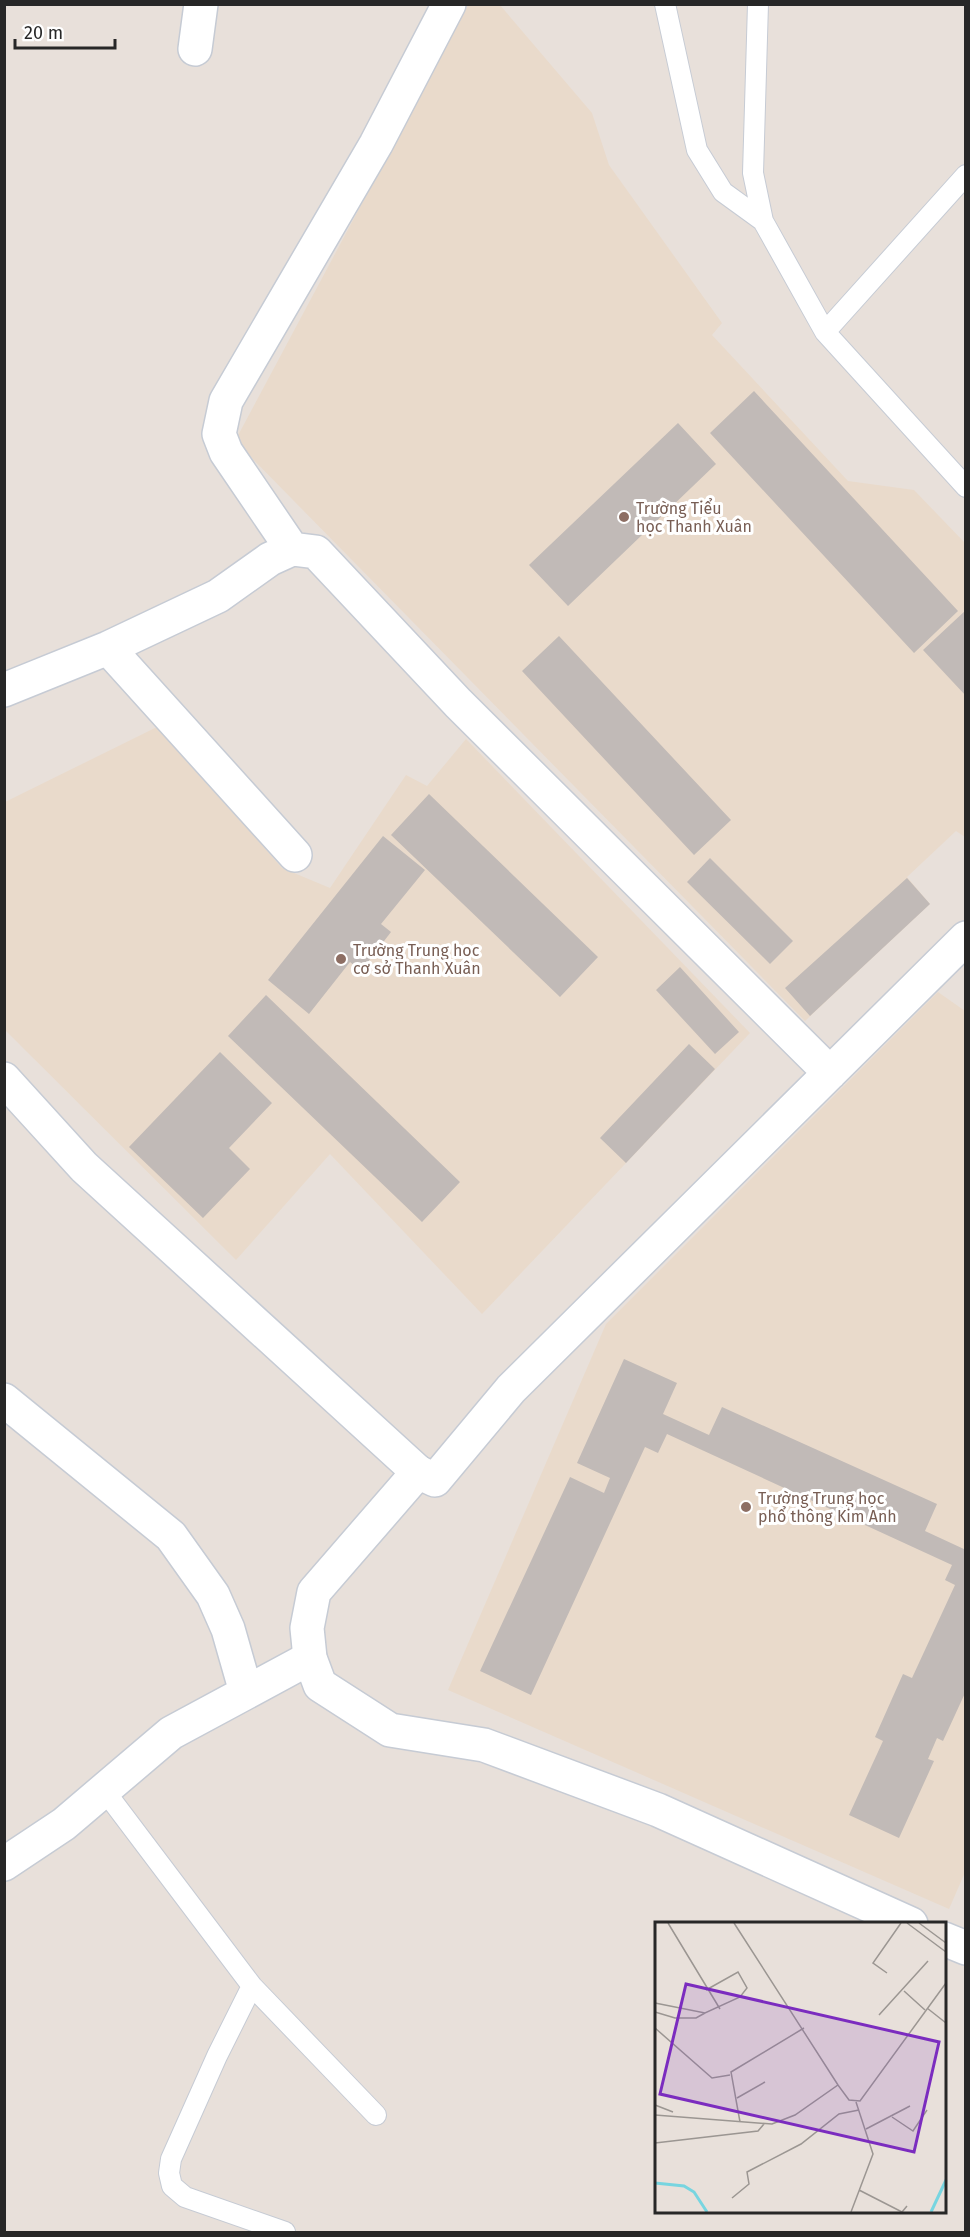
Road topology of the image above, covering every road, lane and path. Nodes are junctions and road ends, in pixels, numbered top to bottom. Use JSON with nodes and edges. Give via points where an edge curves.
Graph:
{"nodes":[{"id":1,"x":201,"y":4,"type":"edge"},
{"id":2,"x":448,"y":4,"type":"edge"},
{"id":3,"x":665,"y":4,"type":"edge"},
{"id":4,"x":758,"y":4,"type":"edge"},
{"id":5,"x":195,"y":49,"type":"dead end"},
{"id":6,"x":963,"y":183,"type":"edge"},
{"id":7,"x":763,"y":222,"type":"junction"},
{"id":8,"x":825,"y":332,"type":"junction"},
{"id":9,"x":966,"y":487,"type":"edge"},
{"id":10,"x":292,"y":549,"type":"junction"},
{"id":11,"x":108,"y":648,"type":"junction"},
{"id":12,"x":4,"y":690,"type":"edge"},
{"id":13,"x":295,"y":855,"type":"dead end"},
{"id":14,"x":966,"y":938,"type":"edge"},
{"id":15,"x":830,"y":1073,"type":"junction"},
{"id":16,"x":4,"y":1079,"type":"edge"},
{"id":17,"x":4,"y":1400,"type":"edge"},
{"id":18,"x":418,"y":1472,"type":"junction"},
{"id":19,"x":310,"y":1658,"type":"junction"},
{"id":20,"x":246,"y":1692,"type":"junction"},
{"id":21,"x":104,"y":1790,"type":"junction"},
{"id":22,"x":4,"y":1864,"type":"edge"},
{"id":23,"x":909,"y":1922,"type":"edge"},
{"id":24,"x":946,"y":1939,"type":"edge"},
{"id":25,"x":966,"y":1948,"type":"edge"},
{"id":26,"x":252,"y":1986,"type":"junction"},
{"id":27,"x":376,"y":2115,"type":"dead end"},
{"id":28,"x":285,"y":2232,"type":"edge"}],
"edges":[{"from":1,"to":5,"type":"street"},
{"from":2,"to":10,"type":"street","via":[[376,144],[226,401],[219,434],[226,452]]},
{"from":3,"to":7,"type":"lane","via":[[697,150],[723,192]]},
{"from":4,"to":7,"type":"lane","via":[[753,172]]},
{"from":6,"to":8,"type":"lane"},
{"from":7,"to":8,"type":"lane"},
{"from":8,"to":9,"type":"lane"},
{"from":10,"to":11,"type":"street","via":[[270,559],[218,596]]},
{"from":10,"to":15,"type":"street","via":[[316,552],[458,703]]},
{"from":11,"to":12,"type":"street"},
{"from":11,"to":13,"type":"street"},
{"from":14,"to":15,"type":"street"},
{"from":15,"to":18,"type":"street","via":[[511,1389],[435,1480]]},
{"from":16,"to":18,"type":"street","via":[[84,1167]]},
{"from":17,"to":20,"type":"street","via":[[171,1536],[213,1595],[228,1629]]},
{"from":18,"to":19,"type":"street","via":[[314,1592],[307,1628]]},
{"from":19,"to":20,"type":"street"},
{"from":19,"to":23,"type":"street","via":[[320,1685],[390,1730],[484,1745],[506,1753],[658,1810]]},
{"from":20,"to":21,"type":"street","via":[[171,1733]]},
{"from":21,"to":22,"type":"street","via":[[64,1824]]},
{"from":21,"to":26,"type":"lane"},
{"from":24,"to":25,"type":"street"},
{"from":26,"to":27,"type":"lane"},
{"from":26,"to":28,"type":"lane","via":[[186,2123],[168,2173],[172,2186],[185,2197]]}]}
